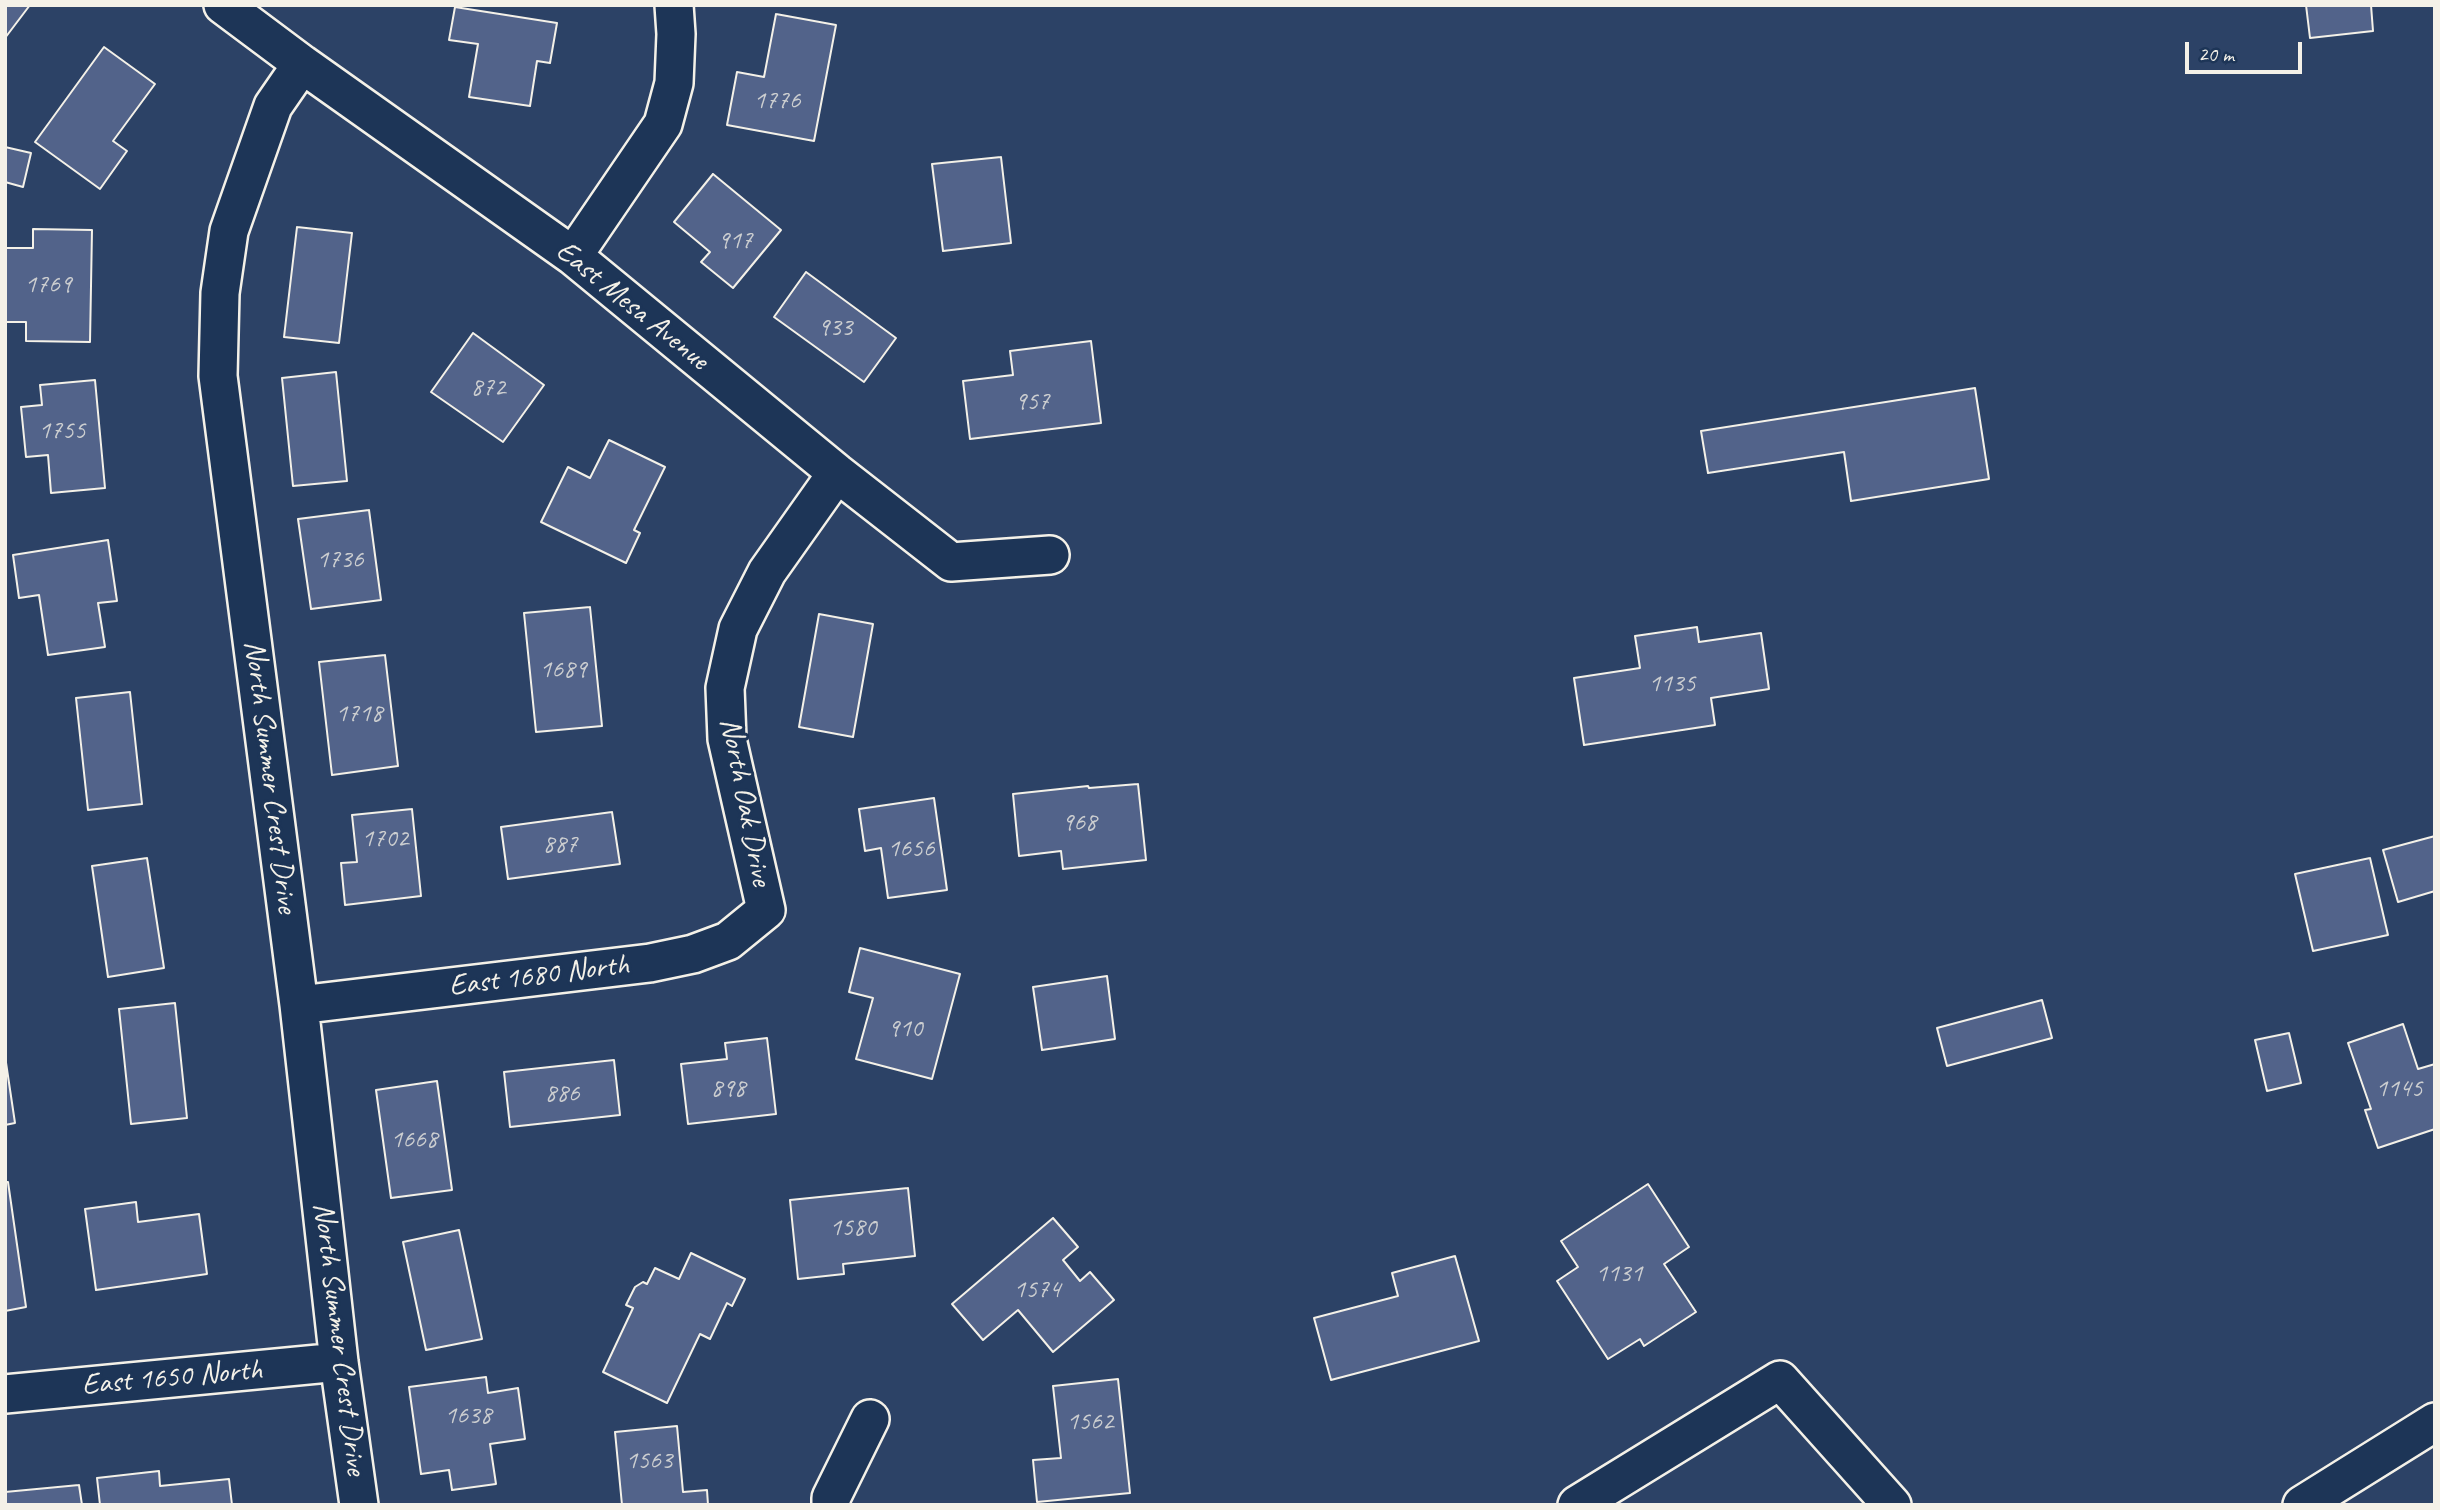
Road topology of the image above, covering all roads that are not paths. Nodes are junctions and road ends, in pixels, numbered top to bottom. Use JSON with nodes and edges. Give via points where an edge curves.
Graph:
{"nodes":[{"id":1,"x":223,"y":5,"type":"edge"},
{"id":2,"x":674,"y":5,"type":"edge"},
{"id":3,"x":302,"y":64,"type":"junction"},
{"id":4,"x":573,"y":256,"type":"junction"},
{"id":5,"x":837,"y":473,"type":"junction"},
{"id":6,"x":1050,"y":555,"type":"dead end"},
{"id":7,"x":766,"y":910,"type":"joint"},
{"id":8,"x":299,"y":1005,"type":"junction"},
{"id":9,"x":339,"y":1362,"type":"junction"},
{"id":10,"x":5,"y":1394,"type":"edge"},
{"id":11,"x":870,"y":1419,"type":"dead end"},
{"id":12,"x":2435,"y":1422,"type":"edge"},
{"id":13,"x":359,"y":1505,"type":"edge"},
{"id":14,"x":831,"y":1505,"type":"edge"},
{"id":15,"x":1577,"y":1505,"type":"edge"},
{"id":16,"x":1892,"y":1505,"type":"edge"},
{"id":17,"x":2302,"y":1505,"type":"edge"}],
"edges":[{"from":1,"to":3,"type":"street","name":"East Mesa Avenue"},
{"from":2,"to":4,"type":"street","via":[[674,83],[663,124]]},
{"from":3,"to":4,"type":"street","name":"East Mesa Avenue"},
{"from":3,"to":8,"type":"street","name":"North Summer Crest Drive","via":[[273,106],[229,231],[220,293],[218,376]]},
{"from":4,"to":5,"type":"street","name":"East Mesa Avenue"},
{"from":5,"to":6,"type":"street","name":"East Mesa Avenue","via":[[951,562]]},
{"from":5,"to":7,"type":"street","name":"North Oak Drive","via":[[767,572],[738,629],[725,688],[727,739]]},
{"from":7,"to":8,"type":"street","name":"East 1680 North","via":[[728,941],[671,959]]},
{"from":8,"to":9,"type":"street","name":"North Summer Crest Drive"},
{"from":9,"to":10,"type":"street","name":"East 1650 North"},
{"from":9,"to":13,"type":"street","name":"North Summer Crest Drive"},
{"from":11,"to":14,"type":"street"},
{"from":12,"to":17,"type":"street"},
{"from":15,"to":16,"type":"street","via":[[1780,1380]]}]}
